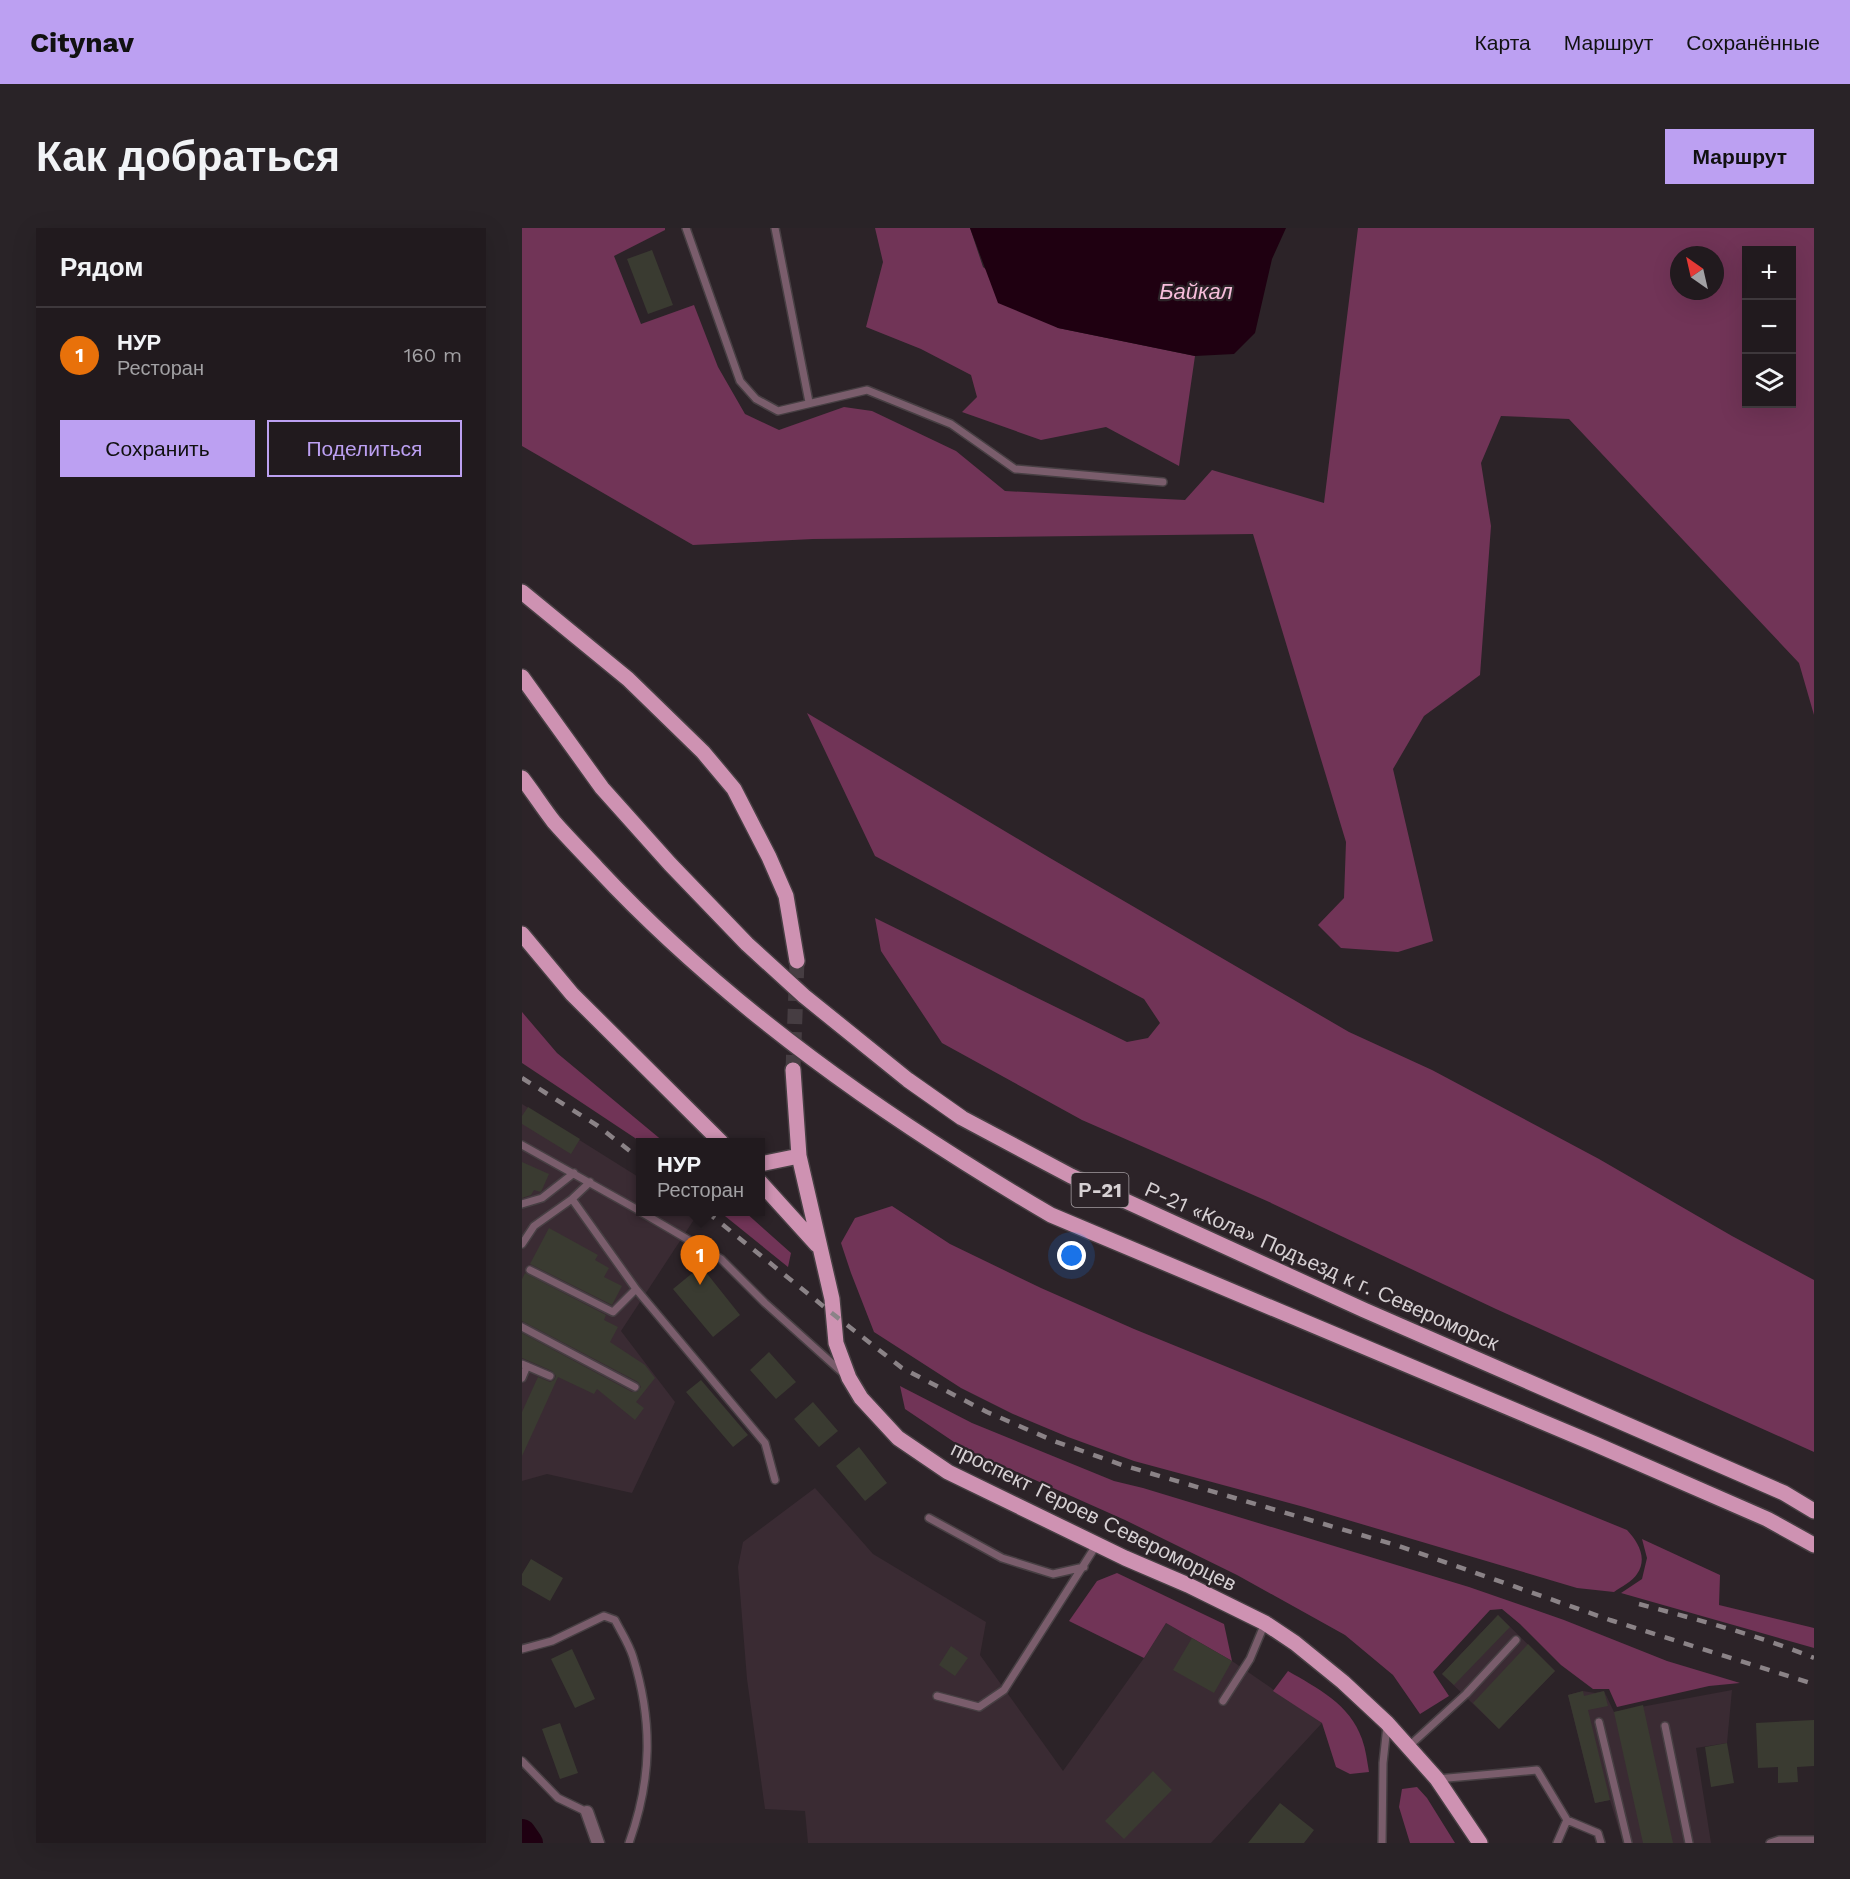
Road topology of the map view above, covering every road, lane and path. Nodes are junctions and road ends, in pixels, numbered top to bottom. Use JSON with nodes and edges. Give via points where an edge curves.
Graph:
{"nodes":[{"id":1,"x":686,"y":228,"type":"edge"},
{"id":2,"x":776,"y":228,"type":"edge"},
{"id":3,"x":809,"y":402,"type":"junction"},
{"id":4,"x":1163,"y":482,"type":"dead end"},
{"id":5,"x":522,"y":592,"type":"edge"},
{"id":6,"x":522,"y":677,"type":"edge"},
{"id":7,"x":522,"y":777,"type":"edge"},
{"id":8,"x":522,"y":934,"type":"edge"},
{"id":9,"x":797,"y":961,"type":"tunnel mouth"},
{"id":10,"x":793,"y":1070,"type":"tunnel mouth"},
{"id":11,"x":717,"y":1138,"type":"edge"},
{"id":12,"x":522,"y":1145,"type":"edge"},
{"id":13,"x":799,"y":1156,"type":"junction"},
{"id":14,"x":765,"y":1163,"type":"edge"},
{"id":15,"x":574,"y":1173,"type":"junction"},
{"id":16,"x":590,"y":1182,"type":"junction"},
{"id":17,"x":765,"y":1188,"type":"edge"},
{"id":18,"x":572,"y":1199,"type":"junction"},
{"id":19,"x":522,"y":1204,"type":"edge"},
{"id":20,"x":636,"y":1209,"type":"edge"},
{"id":21,"x":648,"y":1216,"type":"edge"},
{"id":22,"x":522,"y":1244,"type":"edge"},
{"id":23,"x":819,"y":1248,"type":"junction"},
{"id":24,"x":530,"y":1270,"type":"dead end"},
{"id":25,"x":636,"y":1289,"type":"junction"},
{"id":26,"x":522,"y":1326,"type":"edge"},
{"id":27,"x":525,"y":1365,"type":"edge"},
{"id":28,"x":550,"y":1376,"type":"dead end"},
{"id":29,"x":522,"y":1378,"type":"edge"},
{"id":30,"x":849,"y":1378,"type":"junction"},
{"id":31,"x":635,"y":1387,"type":"dead end"},
{"id":32,"x":775,"y":1480,"type":"dead end"},
{"id":33,"x":1814,"y":1510,"type":"edge"},
{"id":34,"x":928,"y":1518,"type":"dead end"},
{"id":35,"x":1097,"y":1544,"type":"junction"},
{"id":36,"x":1814,"y":1545,"type":"edge"},
{"id":37,"x":1084,"y":1567,"type":"junction"},
{"id":38,"x":1265,"y":1623,"type":"junction"},
{"id":39,"x":1516,"y":1640,"type":"dead end"},
{"id":40,"x":522,"y":1649,"type":"edge"},
{"id":41,"x":938,"y":1696,"type":"dead end"},
{"id":42,"x":1223,"y":1701,"type":"dead end"},
{"id":43,"x":1599,"y":1722,"type":"dead end"},
{"id":44,"x":1387,"y":1723,"type":"junction"},
{"id":45,"x":1665,"y":1726,"type":"dead end"},
{"id":46,"x":1408,"y":1747,"type":"junction"},
{"id":47,"x":522,"y":1761,"type":"edge"},
{"id":48,"x":1437,"y":1779,"type":"junction"},
{"id":49,"x":587,"y":1812,"type":"joint"},
{"id":50,"x":1567,"y":1820,"type":"junction"},
{"id":51,"x":1814,"y":1840,"type":"edge"},
{"id":52,"x":598,"y":1843,"type":"edge"},
{"id":53,"x":628,"y":1843,"type":"edge"},
{"id":54,"x":1382,"y":1843,"type":"edge"},
{"id":55,"x":1480,"y":1843,"type":"edge"},
{"id":56,"x":1557,"y":1843,"type":"edge"},
{"id":57,"x":1601,"y":1843,"type":"edge"},
{"id":58,"x":1628,"y":1843,"type":"edge"},
{"id":59,"x":1689,"y":1843,"type":"edge"},
{"id":60,"x":1770,"y":1843,"type":"edge"}],
"edges":[{"from":1,"to":3,"type":"lane","via":[[740,381],[756,399],[778,411]]},
{"from":2,"to":3,"type":"lane"},
{"from":3,"to":4,"type":"lane","via":[[867,390],[951,424],[1015,469]]},
{"from":5,"to":9,"type":"main road","via":[[628,680],[703,752],[734,789],[786,896]]},
{"from":6,"to":33,"type":"main road","name":"Р-21 «Кола» Подъезд к г. Североморск","number":"Р-21","via":[[602,788],[747,944],[804,996],[962,1118],[1071,1176],[1364,1310],[1773,1488]]},
{"from":7,"to":36,"type":"main road","number":"Р-21","via":[[554,821],[630,904],[702,970],[794,1046],[979,1173],[1052,1215],[1595,1444],[1767,1519]]},
{"from":8,"to":11,"type":"main road","via":[[572,994]]},
{"from":10,"to":13,"type":"main road"},
{"from":12,"to":15,"type":"lane"},
{"from":13,"to":14,"type":"main road"},
{"from":13,"to":23,"type":"main road"},
{"from":15,"to":16,"type":"lane"},
{"from":15,"to":19,"type":"lane","via":[[542,1198]]},
{"from":16,"to":18,"type":"lane"},
{"from":16,"to":20,"type":"lane"},
{"from":17,"to":23,"type":"main road","name":"проспект Героев Североморцев"},
{"from":18,"to":22,"type":"lane","via":[[534,1227]]},
{"from":18,"to":25,"type":"lane"},
{"from":21,"to":30,"type":"lane","via":[[721,1259]]},
{"from":23,"to":30,"type":"main road","name":"проспект Героев Североморцев","via":[[832,1299],[836,1343]]},
{"from":24,"to":25,"type":"lane","via":[[613,1312]]},
{"from":25,"to":32,"type":"lane","via":[[765,1443]]},
{"from":26,"to":31,"type":"lane"},
{"from":27,"to":28,"type":"lane"},
{"from":27,"to":29,"type":"lane"},
{"from":30,"to":35,"type":"main road","name":"проспект Героев Североморцев","via":[[861,1398],[898,1438],[948,1472]]},
{"from":34,"to":37,"type":"lane","via":[[1002,1558],[1053,1574]]},
{"from":35,"to":37,"type":"lane"},
{"from":35,"to":38,"type":"main road","name":"проспект Героев Североморцев"},
{"from":37,"to":41,"type":"lane","via":[[1004,1690],[979,1707]]},
{"from":38,"to":42,"type":"lane","via":[[1250,1659]]},
{"from":38,"to":44,"type":"main road","name":"проспект Героев Североморцев","via":[[1344,1682]]},
{"from":39,"to":46,"type":"lane","via":[[1466,1694]]},
{"from":40,"to":53,"type":"lane","via":[[552,1641],[604,1616],[615,1620],[632,1655],[648,1725],[645,1791]]},
{"from":43,"to":58,"type":"lane"},
{"from":44,"to":46,"type":"main road","name":"проспект Героев Североморцев"},
{"from":44,"to":54,"type":"lane"},
{"from":45,"to":59,"type":"lane"},
{"from":46,"to":48,"type":"main road","name":"проспект Героев Североморцев"},
{"from":47,"to":49,"type":"lane","via":[[558,1798]]},
{"from":48,"to":50,"type":"lane","via":[[1538,1770]]},
{"from":48,"to":55,"type":"main road","name":"проспект Героев Североморцев"},
{"from":49,"to":52,"type":"street"},
{"from":50,"to":56,"type":"lane"},
{"from":50,"to":57,"type":"lane","via":[[1598,1833]]},
{"from":51,"to":60,"type":"lane"}]}
